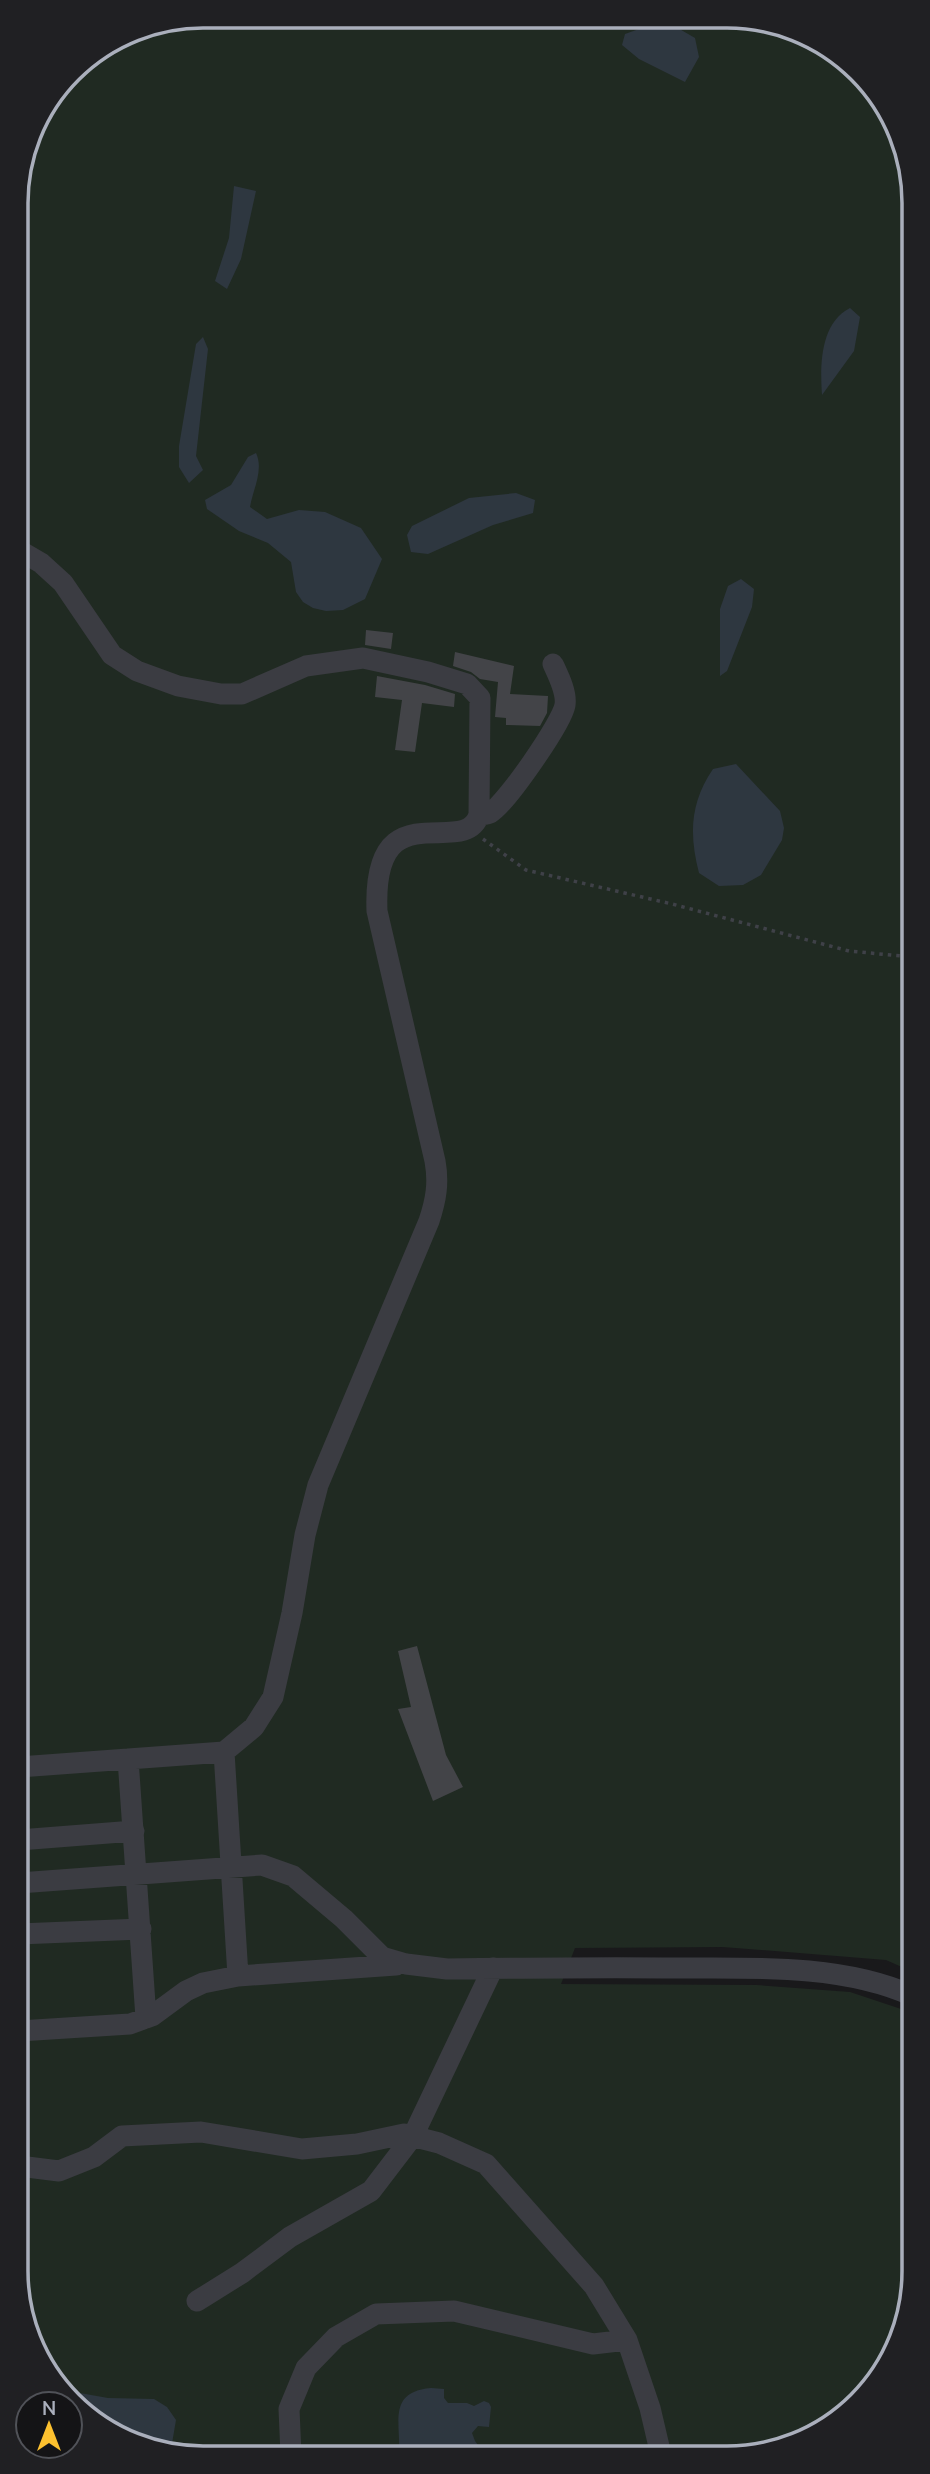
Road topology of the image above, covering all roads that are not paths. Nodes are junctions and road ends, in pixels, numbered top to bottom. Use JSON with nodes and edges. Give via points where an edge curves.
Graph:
{"nodes":[{"id":1,"x":28,"y":555,"type":"edge"},
{"id":2,"x":553,"y":664,"type":"dead end"},
{"id":3,"x":475,"y":822,"type":"junction"},
{"id":4,"x":224,"y":1752,"type":"junction"},
{"id":5,"x":128,"y":1759,"type":"junction"},
{"id":6,"x":28,"y":1766,"type":"edge"},
{"id":7,"x":134,"y":1831,"type":"junction"},
{"id":8,"x":28,"y":1839,"type":"edge"},
{"id":9,"x":232,"y":1867,"type":"junction"},
{"id":10,"x":138,"y":1874,"type":"junction"},
{"id":11,"x":28,"y":1882,"type":"edge"},
{"id":12,"x":141,"y":1928,"type":"junction"},
{"id":13,"x":28,"y":1934,"type":"edge"},
{"id":14,"x":405,"y":1964,"type":"junction"},
{"id":15,"x":493,"y":1968,"type":"junction"},
{"id":16,"x":238,"y":1976,"type":"junction"},
{"id":17,"x":902,"y":1992,"type":"edge"},
{"id":18,"x":146,"y":2018,"type":"junction"},
{"id":19,"x":28,"y":2030,"type":"edge"},
{"id":20,"x":413,"y":2136,"type":"junction"},
{"id":21,"x":28,"y":2167,"type":"edge"},
{"id":22,"x":197,"y":2301,"type":"dead end"},
{"id":23,"x":628,"y":2340,"type":"junction"},
{"id":24,"x":291,"y":2446,"type":"edge"},
{"id":25,"x":659,"y":2446,"type":"edge"}],
"edges":[{"from":1,"to":3,"type":"lane","via":[[63,583],[112,655],[137,671],[178,686],[242,694],[306,666],[363,658],[467,684],[480,698]]},
{"from":2,"to":3,"type":"lane","via":[[565,705],[559,719],[529,767],[489,814]]},
{"from":3,"to":4,"type":"lane","via":[[400,838],[379,873],[377,911],[435,1161],[436,1199],[317,1485],[273,1696],[254,1727]]},
{"from":4,"to":5,"type":"lane"},
{"from":4,"to":9,"type":"lane"},
{"from":5,"to":6,"type":"lane"},
{"from":5,"to":7,"type":"lane"},
{"from":7,"to":8,"type":"lane"},
{"from":7,"to":10,"type":"lane"},
{"from":9,"to":10,"type":"lane"},
{"from":9,"to":14,"type":"lane","via":[[262,1865],[293,1876],[382,1957]]},
{"from":9,"to":16,"type":"lane"},
{"from":10,"to":11,"type":"lane"},
{"from":10,"to":12,"type":"lane"},
{"from":12,"to":13,"type":"lane"},
{"from":12,"to":18,"type":"lane"},
{"from":14,"to":15,"type":"lane"},
{"from":14,"to":16,"type":"lane"},
{"from":15,"to":17,"type":"lane","via":[[809,1970]]},
{"from":15,"to":20,"type":"lane"},
{"from":16,"to":18,"type":"lane","via":[[203,1983]]},
{"from":18,"to":19,"type":"lane","via":[[130,2024]]},
{"from":20,"to":21,"type":"lane","via":[[302,2149],[201,2132],[122,2136],[94,2157],[59,2171]]},
{"from":20,"to":22,"type":"lane","via":[[371,2191],[290,2237]]},
{"from":20,"to":23,"type":"lane","via":[[486,2164],[594,2286]]},
{"from":23,"to":24,"type":"lane","via":[[593,2344],[454,2311],[376,2314],[336,2337],[306,2368],[289,2409]]},
{"from":23,"to":25,"type":"lane"}]}
